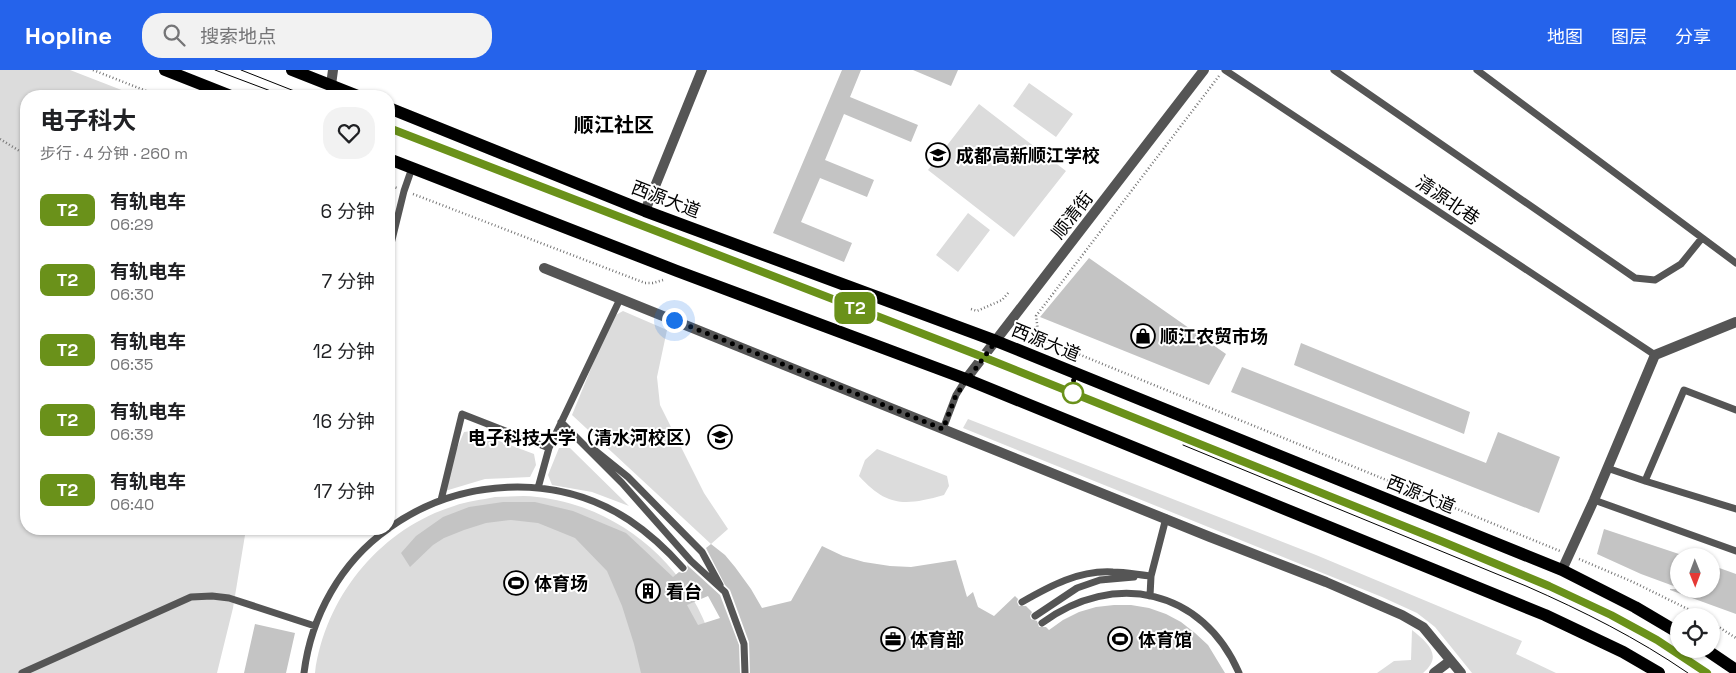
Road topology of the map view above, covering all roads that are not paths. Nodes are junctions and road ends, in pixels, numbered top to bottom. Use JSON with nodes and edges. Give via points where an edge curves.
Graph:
{"nodes":[{"id":1,"x":165,"y":70,"type":"edge"},
{"id":2,"x":292,"y":70,"type":"edge"},
{"id":3,"x":333,"y":70,"type":"edge"},
{"id":4,"x":702,"y":70,"type":"edge"},
{"id":5,"x":1204,"y":70,"type":"edge"},
{"id":6,"x":1224,"y":70,"type":"edge"},
{"id":7,"x":1334,"y":70,"type":"edge"},
{"id":8,"x":1477,"y":70,"type":"edge"},
{"id":9,"x":330,"y":85,"type":"junction"},
{"id":10,"x":216,"y":90,"type":"edge"},
{"id":11,"x":343,"y":90,"type":"edge"},
{"id":12,"x":395,"y":110,"type":"edge"},
{"id":13,"x":395,"y":161,"type":"edge"},
{"id":14,"x":412,"y":168,"type":"junction"},
{"id":15,"x":645,"y":211,"type":"junction"},
{"id":16,"x":395,"y":227,"type":"edge"},
{"id":17,"x":1702,"y":238,"type":"junction"},
{"id":18,"x":1736,"y":263,"type":"edge"},
{"id":19,"x":544,"y":268,"type":"dead end"},
{"id":20,"x":620,"y":299,"type":"junction"},
{"id":21,"x":1736,"y":322,"type":"edge"},
{"id":22,"x":996,"y":341,"type":"junction"},
{"id":23,"x":1655,"y":355,"type":"junction"},
{"id":24,"x":966,"y":379,"type":"junction"},
{"id":25,"x":1736,"y":410,"type":"edge"},
{"id":26,"x":561,"y":422,"type":"junction"},
{"id":27,"x":943,"y":429,"type":"junction"},
{"id":28,"x":549,"y":448,"type":"junction"},
{"id":29,"x":1607,"y":468,"type":"junction"},
{"id":30,"x":1645,"y":481,"type":"junction"},
{"id":31,"x":538,"y":488,"type":"junction"},
{"id":32,"x":441,"y":500,"type":"junction"},
{"id":33,"x":1594,"y":500,"type":"junction"},
{"id":34,"x":1736,"y":509,"type":"edge"},
{"id":35,"x":1166,"y":518,"type":"junction"},
{"id":36,"x":395,"y":524,"type":"edge"},
{"id":37,"x":380,"y":535,"type":"edge"},
{"id":38,"x":1736,"y":551,"type":"edge"},
{"id":39,"x":683,"y":568,"type":"dead end"},
{"id":40,"x":1562,"y":570,"type":"junction"},
{"id":41,"x":1151,"y":576,"type":"junction"},
{"id":42,"x":725,"y":592,"type":"junction"},
{"id":43,"x":1150,"y":596,"type":"junction"},
{"id":44,"x":1022,"y":602,"type":"dead end"},
{"id":45,"x":1036,"y":616,"type":"dead end"},
{"id":46,"x":1042,"y":623,"type":"dead end"},
{"id":47,"x":315,"y":626,"type":"junction"},
{"id":48,"x":1670,"y":628,"type":"edge"},
{"id":49,"x":1717,"y":658,"type":"edge"},
{"id":50,"x":1450,"y":660,"type":"junction"},
{"id":51,"x":1733,"y":670,"type":"edge"},
{"id":52,"x":22,"y":673,"type":"edge"},
{"id":53,"x":304,"y":673,"type":"edge"},
{"id":54,"x":745,"y":673,"type":"edge"},
{"id":55,"x":1239,"y":673,"type":"edge"},
{"id":56,"x":1434,"y":673,"type":"edge"},
{"id":57,"x":1461,"y":673,"type":"edge"},
{"id":58,"x":1659,"y":673,"type":"edge"}],
"edges":[{"from":1,"to":10,"type":"main road"},
{"from":2,"to":9,"type":"main road"},
{"from":3,"to":9,"type":"street"},
{"from":4,"to":15,"type":"street"},
{"from":5,"to":22,"type":"street","name":"顺清街"},
{"from":6,"to":23,"type":"lane","name":"清源北巷"},
{"from":7,"to":17,"type":"lane","via":[[1635,278],[1655,280],[1681,264]]},
{"from":8,"to":17,"type":"lane"},
{"from":9,"to":11,"type":"main road"},
{"from":12,"to":15,"type":"main road","name":"西源大道"},
{"from":13,"to":14,"type":"main road"},
{"from":14,"to":16,"type":"lane"},
{"from":14,"to":24,"type":"main road"},
{"from":15,"to":22,"type":"main road","name":"西源大道"},
{"from":17,"to":18,"type":"lane"},
{"from":19,"to":20,"type":"street"},
{"from":20,"to":26,"type":"lane"},
{"from":20,"to":27,"type":"street"},
{"from":21,"to":23,"type":"street"},
{"from":22,"to":24,"type":"street","name":"顺清街"},
{"from":22,"to":40,"type":"main road","name":"西源大道"},
{"from":23,"to":29,"type":"street"},
{"from":24,"to":27,"type":"lane"},
{"from":24,"to":58,"type":"main road","via":[[1545,615]]},
{"from":25,"to":30,"type":"lane","via":[[1684,390]]},
{"from":26,"to":28,"type":"lane"},
{"from":26,"to":42,"type":"lane","via":[[622,483],[691,561]]},
{"from":26,"to":42,"type":"lane","via":[[628,477],[702,552]]},
{"from":27,"to":35,"type":"street"},
{"from":28,"to":31,"type":"lane"},
{"from":28,"to":32,"type":"lane","via":[[462,414]]},
{"from":29,"to":30,"type":"lane"},
{"from":29,"to":33,"type":"street"},
{"from":30,"to":34,"type":"lane"},
{"from":31,"to":32,"type":"lane","via":[[505,487]]},
{"from":31,"to":39,"type":"lane","via":[[585,499],[621,516],[648,533]]},
{"from":32,"to":36,"type":"lane"},
{"from":33,"to":38,"type":"lane"},
{"from":33,"to":40,"type":"street"},
{"from":35,"to":41,"type":"lane"},
{"from":35,"to":50,"type":"street","via":[[1402,615],[1423,627]]},
{"from":37,"to":47,"type":"lane","via":[[349,566],[324,605]]},
{"from":40,"to":48,"type":"main road","name":"西源大道"},
{"from":41,"to":43,"type":"lane"},
{"from":41,"to":44,"type":"lane","via":[[1111,572],[1081,575],[1050,586]]},
{"from":41,"to":45,"type":"lane","via":[[1100,580],[1077,588]]},
{"from":42,"to":54,"type":"lane","via":[[744,644]]},
{"from":43,"to":46,"type":"lane","via":[[1122,593],[1093,597],[1066,607]]},
{"from":43,"to":55,"type":"lane","via":[[1173,603],[1203,622],[1226,647]]},
{"from":47,"to":52,"type":"lane","via":[[229,598],[191,598]]},
{"from":47,"to":53,"type":"lane"},
{"from":49,"to":51,"type":"main road"},
{"from":50,"to":56,"type":"street"},
{"from":50,"to":57,"type":"street"}]}
